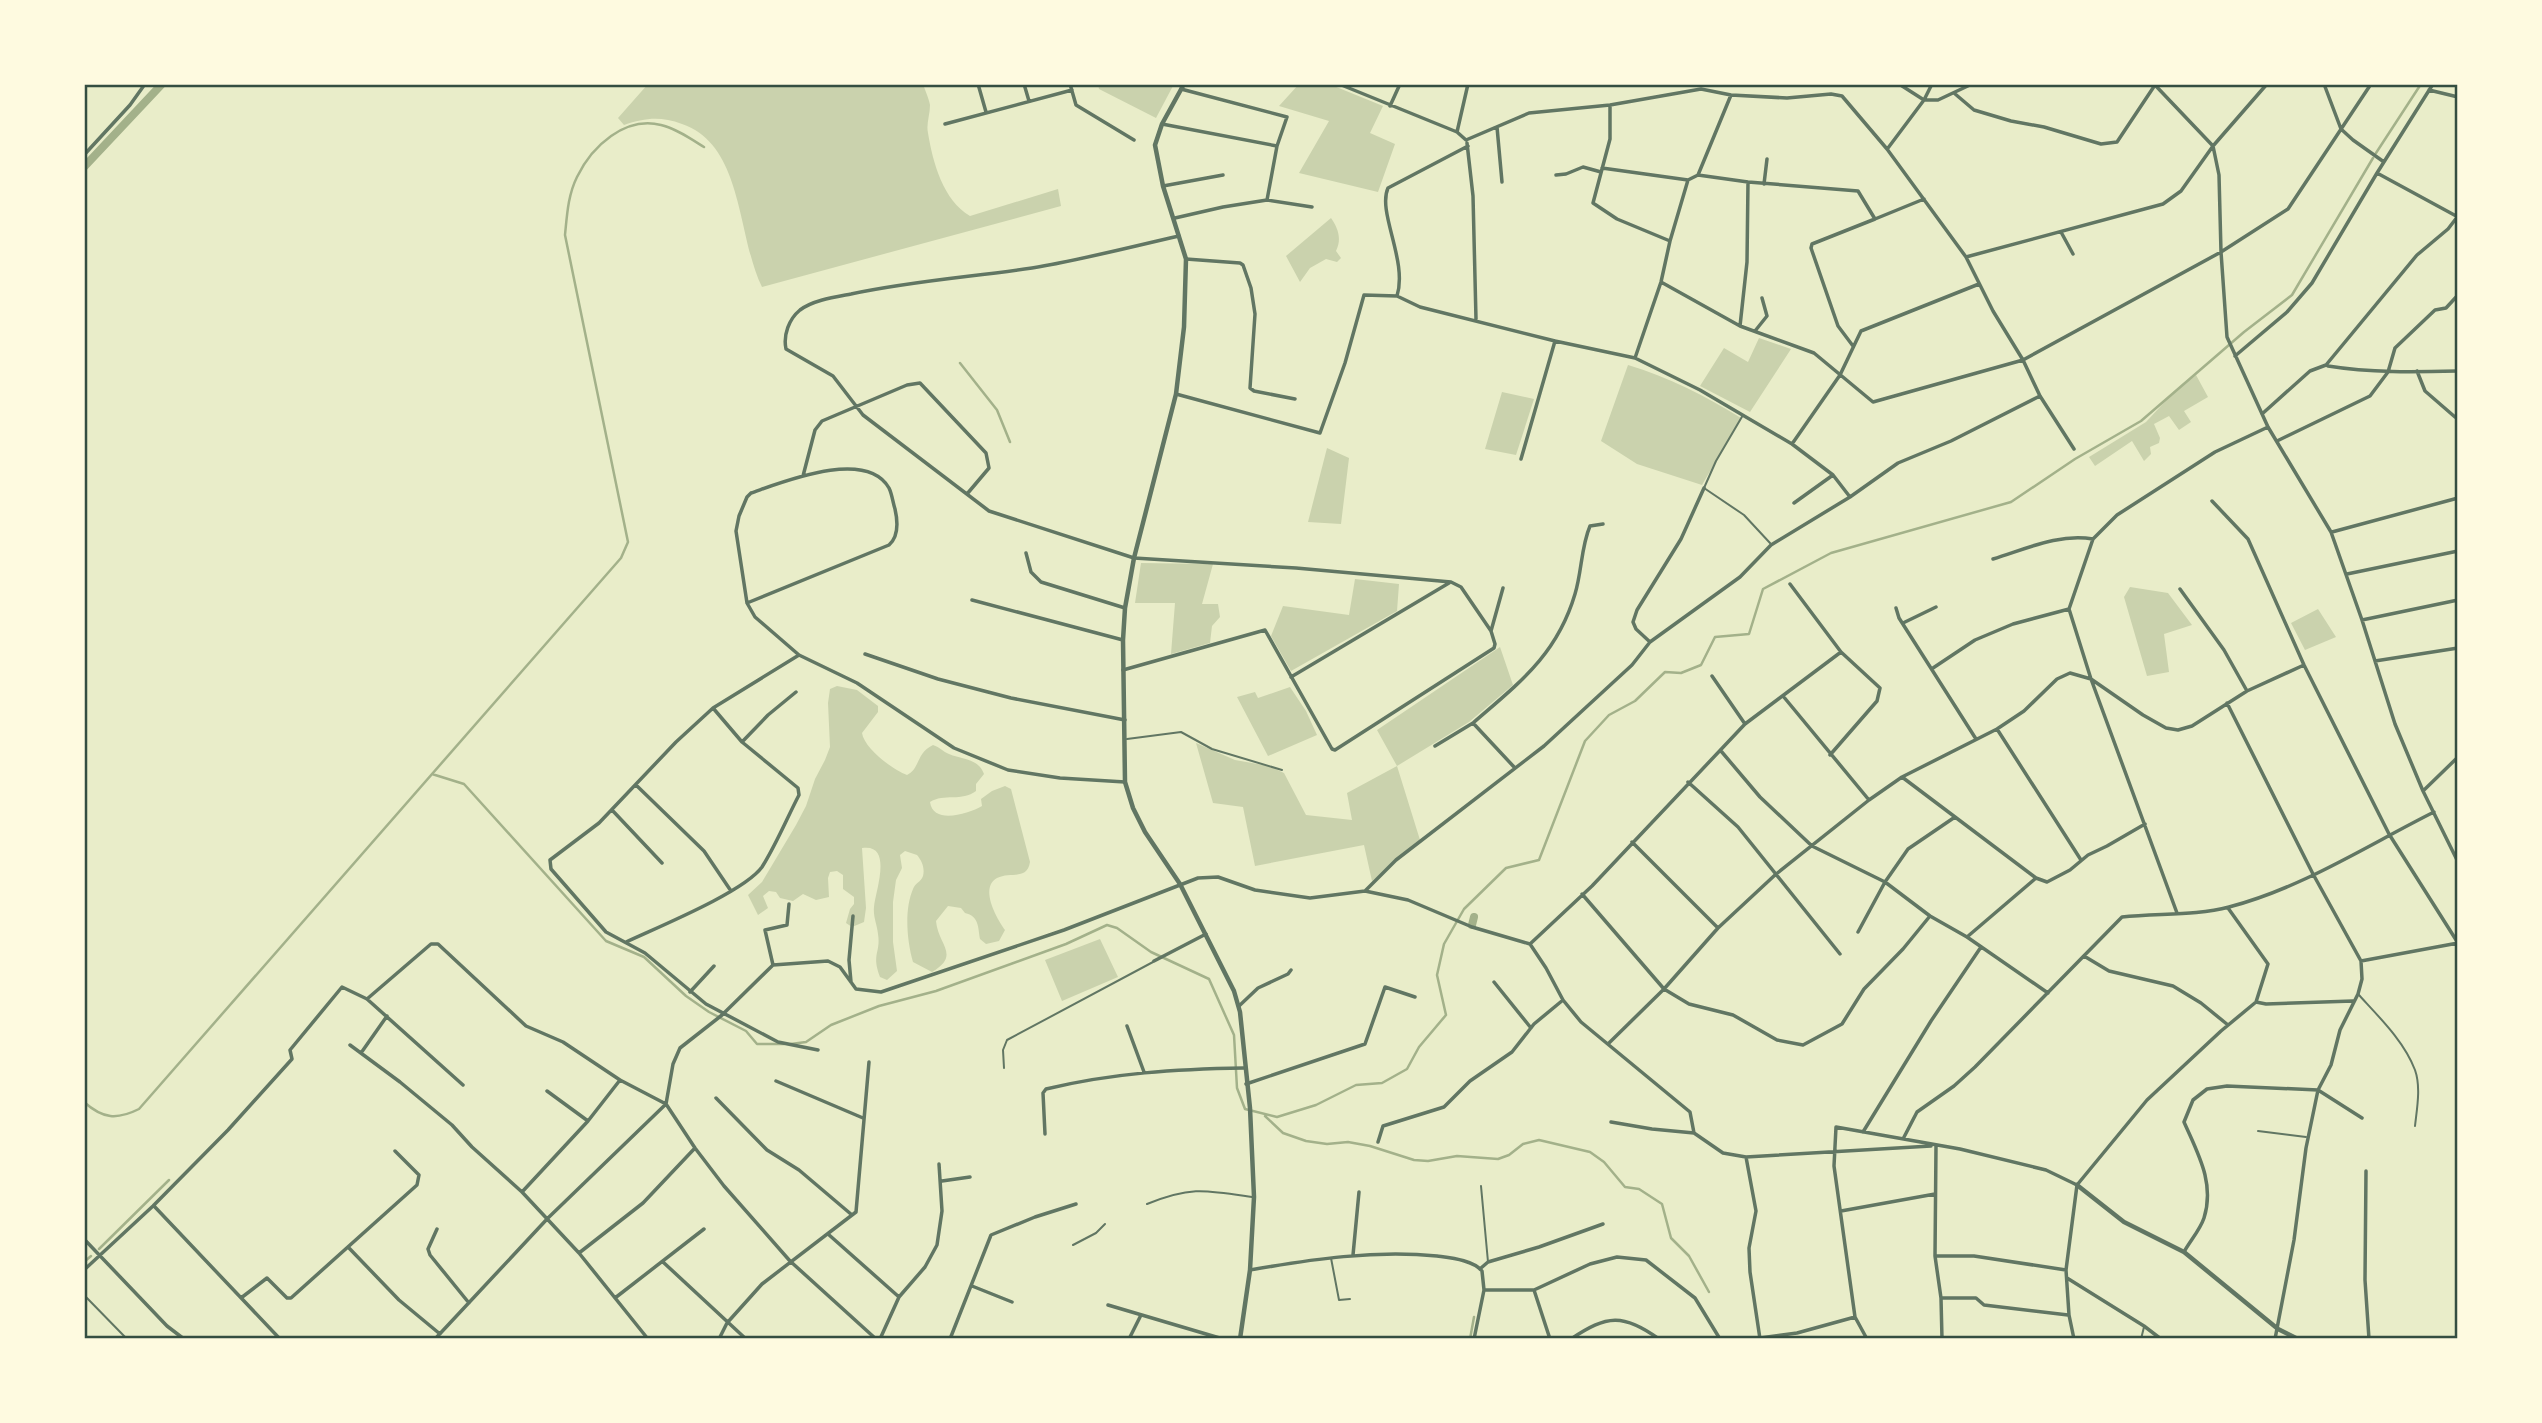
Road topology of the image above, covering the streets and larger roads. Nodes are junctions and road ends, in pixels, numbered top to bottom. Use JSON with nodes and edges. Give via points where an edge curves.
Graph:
{"nodes":[{"id":1,"x":145,"y":84,"type":"edge"},
{"id":2,"x":978,"y":84,"type":"edge"},
{"id":3,"x":1024,"y":84,"type":"edge"},
{"id":4,"x":1070,"y":84,"type":"edge"},
{"id":5,"x":1339,"y":84,"type":"edge"},
{"id":6,"x":1400,"y":84,"type":"edge"},
{"id":7,"x":1468,"y":84,"type":"edge"},
{"id":8,"x":1899,"y":84,"type":"edge"},
{"id":9,"x":1932,"y":84,"type":"edge"},
{"id":10,"x":1972,"y":84,"type":"edge"},
{"id":11,"x":2266,"y":84,"type":"edge"},
{"id":12,"x":2324,"y":84,"type":"edge"},
{"id":13,"x":2371,"y":84,"type":"edge"},
{"id":14,"x":2433,"y":84,"type":"edge"},
{"id":15,"x":2155,"y":85,"type":"edge"},
{"id":16,"x":1701,"y":86,"type":"edge"},
{"id":17,"x":1183,"y":87,"type":"edge"},
{"id":18,"x":1072,"y":90,"type":"junction"},
{"id":19,"x":2429,"y":90,"type":"junction"},
{"id":20,"x":1954,"y":93,"type":"junction"},
{"id":21,"x":1731,"y":95,"type":"junction"},
{"id":22,"x":2458,"y":97,"type":"edge"},
{"id":23,"x":1924,"y":100,"type":"junction"},
{"id":24,"x":1029,"y":101,"type":"junction"},
{"id":25,"x":1610,"y":105,"type":"junction"},
{"id":26,"x":1390,"y":106,"type":"junction"},
{"id":27,"x":986,"y":113,"type":"junction"},
{"id":28,"x":945,"y":124,"type":"dead end"},
{"id":29,"x":1163,"y":124,"type":"junction"},
{"id":30,"x":1497,"y":127,"type":"junction"},
{"id":31,"x":2341,"y":128,"type":"junction"},
{"id":32,"x":1457,"y":132,"type":"junction"},
{"id":33,"x":1134,"y":140,"type":"dead end"},
{"id":34,"x":1465,"y":140,"type":"junction"},
{"id":35,"x":1277,"y":146,"type":"junction"},
{"id":36,"x":1468,"y":146,"type":"junction"},
{"id":37,"x":2213,"y":146,"type":"junction"},
{"id":38,"x":1887,"y":149,"type":"junction"},
{"id":39,"x":84,"y":155,"type":"edge"},
{"id":40,"x":1767,"y":159,"type":"dead end"},
{"id":41,"x":2384,"y":162,"type":"junction"},
{"id":42,"x":1601,"y":170,"type":"junction"},
{"id":43,"x":2377,"y":173,"type":"junction"},
{"id":44,"x":1223,"y":175,"type":"dead end"},
{"id":45,"x":1556,"y":175,"type":"dead end"},
{"id":46,"x":1698,"y":175,"type":"junction"},
{"id":47,"x":1688,"y":180,"type":"junction"},
{"id":48,"x":1502,"y":182,"type":"dead end"},
{"id":49,"x":1748,"y":182,"type":"junction"},
{"id":50,"x":1764,"y":184,"type":"junction"},
{"id":51,"x":1163,"y":186,"type":"junction"},
{"id":52,"x":1924,"y":199,"type":"junction"},
{"id":53,"x":1267,"y":200,"type":"junction"},
{"id":54,"x":1312,"y":207,"type":"dead end"},
{"id":55,"x":2458,"y":217,"type":"edge"},
{"id":56,"x":1175,"y":218,"type":"junction"},
{"id":57,"x":1875,"y":219,"type":"junction"},
{"id":58,"x":2061,"y":232,"type":"junction"},
{"id":59,"x":1180,"y":236,"type":"junction"},
{"id":60,"x":1670,"y":241,"type":"junction"},
{"id":61,"x":2221,"y":252,"type":"junction"},
{"id":62,"x":2073,"y":254,"type":"dead end"},
{"id":63,"x":1966,"y":257,"type":"junction"},
{"id":64,"x":1186,"y":259,"type":"junction"},
{"id":65,"x":1661,"y":282,"type":"junction"},
{"id":66,"x":1979,"y":284,"type":"junction"},
{"id":67,"x":2458,"y":295,"type":"edge"},
{"id":68,"x":1397,"y":296,"type":"junction"},
{"id":69,"x":1762,"y":298,"type":"dead end"},
{"id":70,"x":1476,"y":319,"type":"junction"},
{"id":71,"x":1740,"y":326,"type":"junction"},
{"id":72,"x":1755,"y":331,"type":"junction"},
{"id":73,"x":1555,"y":341,"type":"junction"},
{"id":74,"x":1853,"y":346,"type":"junction"},
{"id":75,"x":2235,"y":356,"type":"junction"},
{"id":76,"x":1635,"y":358,"type":"junction"},
{"id":77,"x":2023,"y":360,"type":"junction"},
{"id":78,"x":2326,"y":365,"type":"junction"},
{"id":79,"x":2458,"y":371,"type":"edge"},
{"id":80,"x":2388,"y":372,"type":"junction"},
{"id":81,"x":2417,"y":372,"type":"junction"},
{"id":82,"x":1840,"y":375,"type":"junction"},
{"id":83,"x":1176,"y":394,"type":"junction"},
{"id":84,"x":2040,"y":396,"type":"junction"},
{"id":85,"x":1295,"y":399,"type":"dead end"},
{"id":86,"x":855,"y":406,"type":"junction"},
{"id":87,"x":2262,"y":414,"type":"junction"},
{"id":88,"x":2455,"y":417,"type":"dead end"},
{"id":89,"x":2268,"y":427,"type":"junction"},
{"id":90,"x":2277,"y":441,"type":"junction"},
{"id":91,"x":1792,"y":444,"type":"junction"},
{"id":92,"x":2074,"y":449,"type":"dead end"},
{"id":93,"x":1521,"y":459,"type":"dead end"},
{"id":94,"x":803,"y":475,"type":"junction"},
{"id":95,"x":1833,"y":475,"type":"junction"},
{"id":96,"x":1704,"y":488,"type":"road end"},
{"id":97,"x":967,"y":494,"type":"junction"},
{"id":98,"x":1850,"y":497,"type":"junction"},
{"id":99,"x":2458,"y":498,"type":"edge"},
{"id":100,"x":2212,"y":501,"type":"dead end"},
{"id":101,"x":1794,"y":503,"type":"dead end"},
{"id":102,"x":1603,"y":524,"type":"dead end"},
{"id":103,"x":2332,"y":532,"type":"junction"},
{"id":104,"x":2093,"y":539,"type":"junction"},
{"id":105,"x":2458,"y":551,"type":"edge"},
{"id":106,"x":1027,"y":553,"type":"dead end"},
{"id":107,"x":1134,"y":558,"type":"junction"},
{"id":108,"x":1993,"y":559,"type":"dead end"},
{"id":109,"x":2347,"y":574,"type":"junction"},
{"id":110,"x":1451,"y":582,"type":"junction"},
{"id":111,"x":1790,"y":584,"type":"dead end"},
{"id":112,"x":1503,"y":588,"type":"dead end"},
{"id":113,"x":2180,"y":589,"type":"dead end"},
{"id":114,"x":972,"y":600,"type":"dead end"},
{"id":115,"x":2458,"y":600,"type":"edge"},
{"id":116,"x":747,"y":603,"type":"junction"},
{"id":117,"x":1896,"y":607,"type":"dead end"},
{"id":118,"x":1936,"y":607,"type":"dead end"},
{"id":119,"x":1125,"y":608,"type":"junction"},
{"id":120,"x":2069,"y":609,"type":"junction"},
{"id":121,"x":2362,"y":620,"type":"junction"},
{"id":122,"x":1903,"y":623,"type":"junction"},
{"id":123,"x":1491,"y":631,"type":"junction"},
{"id":124,"x":1123,"y":640,"type":"junction"},
{"id":125,"x":1650,"y":642,"type":"junction"},
{"id":126,"x":2458,"y":648,"type":"edge"},
{"id":127,"x":1841,"y":652,"type":"junction"},
{"id":128,"x":865,"y":654,"type":"dead end"},
{"id":129,"x":799,"y":655,"type":"junction"},
{"id":130,"x":2375,"y":661,"type":"junction"},
{"id":131,"x":2304,"y":665,"type":"junction"},
{"id":132,"x":1933,"y":668,"type":"junction"},
{"id":133,"x":1123,"y":670,"type":"junction"},
{"id":134,"x":1712,"y":676,"type":"dead end"},
{"id":135,"x":1291,"y":677,"type":"junction"},
{"id":136,"x":2091,"y":679,"type":"junction"},
{"id":137,"x":2247,"y":691,"type":"junction"},
{"id":138,"x":796,"y":692,"type":"dead end"},
{"id":139,"x":1783,"y":696,"type":"junction"},
{"id":140,"x":2228,"y":703,"type":"junction"},
{"id":141,"x":713,"y":708,"type":"junction"},
{"id":142,"x":1125,"y":720,"type":"junction"},
{"id":143,"x":1473,"y":723,"type":"junction"},
{"id":144,"x":1745,"y":724,"type":"junction"},
{"id":145,"x":1997,"y":729,"type":"junction"},
{"id":146,"x":1976,"y":739,"type":"junction"},
{"id":147,"x":743,"y":741,"type":"junction"},
{"id":148,"x":1434,"y":746,"type":"dead end"},
{"id":149,"x":1720,"y":751,"type":"junction"},
{"id":150,"x":1830,"y":755,"type":"junction"},
{"id":151,"x":2458,"y":757,"type":"edge"},
{"id":152,"x":1515,"y":768,"type":"junction"},
{"id":153,"x":1902,"y":777,"type":"junction"},
{"id":154,"x":1125,"y":782,"type":"junction"},
{"id":155,"x":1688,"y":782,"type":"junction"},
{"id":156,"x":636,"y":785,"type":"junction"},
{"id":157,"x":2423,"y":791,"type":"junction"},
{"id":158,"x":1869,"y":800,"type":"junction"},
{"id":159,"x":612,"y":810,"type":"junction"},
{"id":160,"x":2434,"y":812,"type":"junction"},
{"id":161,"x":1955,"y":817,"type":"junction"},
{"id":162,"x":2145,"y":824,"type":"junction"},
{"id":163,"x":2389,"y":834,"type":"junction"},
{"id":164,"x":1632,"y":842,"type":"junction"},
{"id":165,"x":1812,"y":846,"type":"junction"},
{"id":166,"x":2082,"y":860,"type":"junction"},
{"id":167,"x":2458,"y":862,"type":"edge"},
{"id":168,"x":662,"y":863,"type":"dead end"},
{"id":169,"x":2313,"y":874,"type":"junction"},
{"id":170,"x":1775,"y":875,"type":"junction"},
{"id":171,"x":2036,"y":878,"type":"junction"},
{"id":172,"x":1885,"y":882,"type":"junction"},
{"id":173,"x":1180,"y":884,"type":"junction"},
{"id":174,"x":731,"y":891,"type":"junction"},
{"id":175,"x":1365,"y":891,"type":"junction"},
{"id":176,"x":1582,"y":894,"type":"junction"},
{"id":177,"x":789,"y":904,"type":"dead end"},
{"id":178,"x":2228,"y":908,"type":"junction"},
{"id":179,"x":2177,"y":913,"type":"junction"},
{"id":180,"x":853,"y":916,"type":"dead end"},
{"id":181,"x":1930,"y":916,"type":"junction"},
{"id":182,"x":1718,"y":928,"type":"junction"},
{"id":183,"x":1858,"y":932,"type":"dead end"},
{"id":184,"x":1206,"y":934,"type":"junction"},
{"id":185,"x":1967,"y":937,"type":"junction"},
{"id":186,"x":626,"y":942,"type":"junction"},
{"id":187,"x":2458,"y":943,"type":"edge"},
{"id":188,"x":1530,"y":944,"type":"junction"},
{"id":189,"x":1981,"y":947,"type":"junction"},
{"id":190,"x":1840,"y":954,"type":"dead end"},
{"id":191,"x":2084,"y":956,"type":"junction"},
{"id":192,"x":1154,"y":961,"type":"road end"},
{"id":193,"x":2361,"y":961,"type":"junction"},
{"id":194,"x":2458,"y":962,"type":"edge"},
{"id":195,"x":772,"y":965,"type":"junction"},
{"id":196,"x":714,"y":966,"type":"dead end"},
{"id":197,"x":1291,"y":970,"type":"dead end"},
{"id":198,"x":1494,"y":982,"type":"dead end"},
{"id":199,"x":851,"y":984,"type":"junction"},
{"id":200,"x":1664,"y":989,"type":"junction"},
{"id":201,"x":690,"y":992,"type":"junction"},
{"id":202,"x":2048,"y":993,"type":"junction"},
{"id":203,"x":1415,"y":997,"type":"dead end"},
{"id":204,"x":367,"y":999,"type":"junction"},
{"id":205,"x":1563,"y":1000,"type":"junction"},
{"id":206,"x":2353,"y":1001,"type":"junction"},
{"id":207,"x":2256,"y":1002,"type":"junction"},
{"id":208,"x":1238,"y":1006,"type":"junction"},
{"id":209,"x":723,"y":1014,"type":"junction"},
{"id":210,"x":387,"y":1016,"type":"junction"},
{"id":211,"x":2228,"y":1025,"type":"junction"},
{"id":212,"x":1127,"y":1026,"type":"dead end"},
{"id":213,"x":1531,"y":1028,"type":"junction"},
{"id":214,"x":1609,"y":1044,"type":"junction"},
{"id":215,"x":350,"y":1045,"type":"dead end"},
{"id":216,"x":818,"y":1050,"type":"dead end"},
{"id":217,"x":361,"y":1053,"type":"junction"},
{"id":218,"x":869,"y":1062,"type":"dead end"},
{"id":219,"x":1242,"y":1068,"type":"junction"},
{"id":220,"x":1144,"y":1072,"type":"junction"},
{"id":221,"x":620,"y":1080,"type":"junction"},
{"id":222,"x":776,"y":1081,"type":"dead end"},
{"id":223,"x":1246,"y":1084,"type":"junction"},
{"id":224,"x":463,"y":1085,"type":"dead end"},
{"id":225,"x":2318,"y":1090,"type":"junction"},
{"id":226,"x":547,"y":1091,"type":"dead end"},
{"id":227,"x":716,"y":1098,"type":"dead end"},
{"id":228,"x":666,"y":1104,"type":"junction"},
{"id":229,"x":863,"y":1118,"type":"junction"},
{"id":230,"x":2362,"y":1118,"type":"dead end"},
{"id":231,"x":588,"y":1121,"type":"junction"},
{"id":232,"x":1611,"y":1122,"type":"dead end"},
{"id":233,"x":1863,"y":1132,"type":"junction"},
{"id":234,"x":1694,"y":1133,"type":"junction"},
{"id":235,"x":1045,"y":1134,"type":"dead end"},
{"id":236,"x":1903,"y":1139,"type":"junction"},
{"id":237,"x":1378,"y":1142,"type":"dead end"},
{"id":238,"x":1936,"y":1146,"type":"junction"},
{"id":239,"x":695,"y":1148,"type":"junction"},
{"id":240,"x":395,"y":1151,"type":"dead end"},
{"id":241,"x":1834,"y":1153,"type":"junction"},
{"id":242,"x":1745,"y":1157,"type":"junction"},
{"id":243,"x":939,"y":1164,"type":"dead end"},
{"id":244,"x":2366,"y":1171,"type":"dead end"},
{"id":245,"x":970,"y":1177,"type":"dead end"},
{"id":246,"x":942,"y":1181,"type":"junction"},
{"id":247,"x":2077,"y":1185,"type":"junction"},
{"id":248,"x":522,"y":1192,"type":"junction"},
{"id":249,"x":1359,"y":1192,"type":"dead end"},
{"id":250,"x":1935,"y":1194,"type":"junction"},
{"id":251,"x":1076,"y":1203,"type":"dead end"},
{"id":252,"x":153,"y":1206,"type":"junction"},
{"id":253,"x":1841,"y":1211,"type":"junction"},
{"id":254,"x":852,"y":1216,"type":"junction"},
{"id":255,"x":548,"y":1218,"type":"junction"},
{"id":256,"x":1603,"y":1224,"type":"dead end"},
{"id":257,"x":704,"y":1229,"type":"dead end"},
{"id":258,"x":437,"y":1230,"type":"dead end"},
{"id":259,"x":828,"y":1234,"type":"junction"},
{"id":260,"x":84,"y":1240,"type":"edge"},
{"id":261,"x":349,"y":1248,"type":"junction"},
{"id":262,"x":2184,"y":1252,"type":"junction"},
{"id":263,"x":579,"y":1253,"type":"junction"},
{"id":264,"x":1353,"y":1255,"type":"junction"},
{"id":265,"x":99,"y":1256,"type":"junction"},
{"id":266,"x":1935,"y":1256,"type":"junction"},
{"id":267,"x":790,"y":1261,"type":"junction"},
{"id":268,"x":663,"y":1262,"type":"junction"},
{"id":269,"x":1481,"y":1268,"type":"junction"},
{"id":270,"x":84,"y":1270,"type":"edge"},
{"id":271,"x":1250,"y":1270,"type":"junction"},
{"id":272,"x":2066,"y":1270,"type":"junction"},
{"id":273,"x":2067,"y":1279,"type":"junction"},
{"id":274,"x":972,"y":1286,"type":"junction"},
{"id":275,"x":1484,"y":1290,"type":"junction"},
{"id":276,"x":1534,"y":1290,"type":"junction"},
{"id":277,"x":899,"y":1297,"type":"junction"},
{"id":278,"x":241,"y":1298,"type":"junction"},
{"id":279,"x":615,"y":1298,"type":"junction"},
{"id":280,"x":1941,"y":1298,"type":"junction"},
{"id":281,"x":1012,"y":1302,"type":"dead end"},
{"id":282,"x":469,"y":1303,"type":"junction"},
{"id":283,"x":1108,"y":1305,"type":"dead end"},
{"id":284,"x":1141,"y":1315,"type":"junction"},
{"id":285,"x":2069,"y":1315,"type":"junction"},
{"id":286,"x":1855,"y":1318,"type":"junction"},
{"id":287,"x":727,"y":1323,"type":"junction"},
{"id":288,"x":2278,"y":1329,"type":"junction"},
{"id":289,"x":1797,"y":1333,"type":"junction"},
{"id":290,"x":440,"y":1334,"type":"junction"},
{"id":291,"x":1760,"y":1338,"type":"edge"},
{"id":292,"x":184,"y":1339,"type":"edge"},
{"id":293,"x":280,"y":1339,"type":"edge"},
{"id":294,"x":435,"y":1339,"type":"edge"},
{"id":295,"x":648,"y":1339,"type":"edge"},
{"id":296,"x":719,"y":1339,"type":"edge"},
{"id":297,"x":746,"y":1339,"type":"edge"},
{"id":298,"x":878,"y":1339,"type":"edge"},
{"id":299,"x":950,"y":1339,"type":"edge"},
{"id":300,"x":1129,"y":1339,"type":"edge"},
{"id":301,"x":1223,"y":1339,"type":"edge"},
{"id":302,"x":1240,"y":1339,"type":"edge"},
{"id":303,"x":1474,"y":1339,"type":"edge"},
{"id":304,"x":1550,"y":1339,"type":"edge"},
{"id":305,"x":1571,"y":1339,"type":"edge"},
{"id":306,"x":1659,"y":1339,"type":"edge"},
{"id":307,"x":1720,"y":1339,"type":"edge"},
{"id":308,"x":1798,"y":1339,"type":"edge"},
{"id":309,"x":1867,"y":1339,"type":"edge"},
{"id":310,"x":1942,"y":1339,"type":"edge"},
{"id":311,"x":2074,"y":1339,"type":"edge"},
{"id":312,"x":2161,"y":1339,"type":"edge"},
{"id":313,"x":2275,"y":1339,"type":"edge"},
{"id":314,"x":2298,"y":1339,"type":"edge"},
{"id":315,"x":2369,"y":1339,"type":"edge"}],
"edges":[{"from":1,"to":39,"type":"street"},
{"from":2,"to":27,"type":"street"},
{"from":3,"to":24,"type":"street"},
{"from":4,"to":18,"type":"street"},
{"from":5,"to":26,"type":"street"},
{"from":6,"to":26,"type":"street"},
{"from":7,"to":32,"type":"street"},
{"from":8,"to":23,"type":"street"},
{"from":9,"to":23,"type":"street"},
{"from":10,"to":20,"type":"street"},
{"from":11,"to":37,"type":"street"},
{"from":12,"to":31,"type":"street"},
{"from":13,"to":31,"type":"street"},
{"from":14,"to":19,"type":"street"},
{"from":15,"to":20,"type":"street","via":[[2117,142],[2101,144],[1974,110]]},
{"from":15,"to":37,"type":"street"},
{"from":16,"to":21,"type":"street"},
{"from":16,"to":25,"type":"street"},
{"from":17,"to":29,"type":"street"},
{"from":17,"to":35,"type":"street","via":[[1286,114],[1288,120]]},
{"from":18,"to":24,"type":"street"},
{"from":18,"to":33,"type":"street","via":[[1076,105]]},
{"from":19,"to":22,"type":"street"},
{"from":19,"to":41,"type":"street"},
{"from":20,"to":23,"type":"street"},
{"from":21,"to":38,"type":"street","via":[[1842,96]]},
{"from":21,"to":46,"type":"street"},
{"from":23,"to":38,"type":"street"},
{"from":24,"to":27,"type":"street"},
{"from":25,"to":30,"type":"street","via":[[1529,113]]},
{"from":25,"to":42,"type":"street","via":[[1610,139]]},
{"from":26,"to":32,"type":"street"},
{"from":27,"to":28,"type":"street"},
{"from":29,"to":35,"type":"street"},
{"from":29,"to":51,"type":"street","via":[[1155,145]]},
{"from":30,"to":34,"type":"street"},
{"from":30,"to":48,"type":"street"},
{"from":31,"to":41,"type":"street"},
{"from":31,"to":61,"type":"street","via":[[2288,209]]},
{"from":32,"to":34,"type":"street"},
{"from":34,"to":36,"type":"street"},
{"from":35,"to":53,"type":"street"},
{"from":36,"to":68,"type":"street","via":[[1388,188],[1384,197],[1397,250]]},
{"from":36,"to":70,"type":"street"},
{"from":37,"to":58,"type":"street","via":[[2181,191],[2163,204]]},
{"from":37,"to":61,"type":"street","via":[[2219,174]]},
{"from":38,"to":52,"type":"street"},
{"from":40,"to":50,"type":"street"},
{"from":41,"to":43,"type":"street"},
{"from":42,"to":45,"type":"street","via":[[1583,167]]},
{"from":42,"to":47,"type":"street"},
{"from":42,"to":60,"type":"street","via":[[1593,203],[1617,219]]},
{"from":43,"to":55,"type":"street"},
{"from":43,"to":75,"type":"street","via":[[2312,283],[2287,312]]},
{"from":44,"to":51,"type":"street"},
{"from":46,"to":47,"type":"street"},
{"from":46,"to":49,"type":"street"},
{"from":47,"to":60,"type":"street"},
{"from":49,"to":50,"type":"street"},
{"from":49,"to":71,"type":"street"},
{"from":50,"to":57,"type":"street","via":[[1858,191]]},
{"from":51,"to":56,"type":"street"},
{"from":52,"to":57,"type":"street"},
{"from":52,"to":63,"type":"street"},
{"from":53,"to":54,"type":"street"},
{"from":53,"to":56,"type":"street"},
{"from":55,"to":78,"type":"street","via":[[2417,255]]},
{"from":56,"to":59,"type":"street"},
{"from":57,"to":74,"type":"street","via":[[1811,248],[1838,326]]},
{"from":58,"to":62,"type":"street"},
{"from":58,"to":63,"type":"street"},
{"from":59,"to":64,"type":"street"},
{"from":59,"to":86,"type":"street","via":[[1034,268],[889,286],[829,299],[800,311],[788,326],[786,349],[833,376]]},
{"from":60,"to":65,"type":"street"},
{"from":61,"to":75,"type":"street","via":[[2227,337]]},
{"from":61,"to":77,"type":"street"},
{"from":63,"to":66,"type":"street"},
{"from":64,"to":83,"type":"street"},
{"from":64,"to":85,"type":"street","via":[[1243,265],[1255,314],[1250,388]]},
{"from":65,"to":71,"type":"street"},
{"from":65,"to":76,"type":"street"},
{"from":66,"to":74,"type":"street","via":[[1861,331]]},
{"from":66,"to":77,"type":"street"},
{"from":67,"to":80,"type":"street","via":[[2395,348]]},
{"from":68,"to":70,"type":"street","via":[[1420,307]]},
{"from":68,"to":83,"type":"street","via":[[1364,295],[1320,433]]},
{"from":69,"to":72,"type":"street","via":[[1767,316]]},
{"from":70,"to":73,"type":"street"},
{"from":71,"to":72,"type":"street"},
{"from":72,"to":82,"type":"street","via":[[1814,353]]},
{"from":73,"to":76,"type":"street"},
{"from":73,"to":93,"type":"street"},
{"from":74,"to":82,"type":"street"},
{"from":75,"to":87,"type":"street"},
{"from":76,"to":91,"type":"street"},
{"from":77,"to":82,"type":"street","via":[[1873,402]]},
{"from":77,"to":84,"type":"street"},
{"from":78,"to":80,"type":"street"},
{"from":78,"to":87,"type":"street","via":[[2310,371]]},
{"from":79,"to":81,"type":"street"},
{"from":80,"to":81,"type":"street"},
{"from":80,"to":90,"type":"street","via":[[2370,396]]},
{"from":81,"to":88,"type":"street","via":[[2426,391]]},
{"from":82,"to":91,"type":"street"},
{"from":83,"to":107,"type":"street"},
{"from":84,"to":92,"type":"street"},
{"from":84,"to":98,"type":"street","via":[[1898,463]]},
{"from":86,"to":94,"type":"street","via":[[818,425]]},
{"from":86,"to":97,"type":"street"},
{"from":86,"to":97,"type":"street","via":[[907,385],[924,385],[986,453],[989,467]]},
{"from":87,"to":89,"type":"street"},
{"from":89,"to":90,"type":"street"},
{"from":89,"to":104,"type":"street","via":[[2215,452],[2117,515]]},
{"from":90,"to":103,"type":"street"},
{"from":91,"to":95,"type":"street"},
{"from":94,"to":116,"type":"street","via":[[751,493],[743,506],[736,531]]},
{"from":94,"to":116,"type":"street","via":[[866,471],[889,488],[896,513],[894,540]]},
{"from":95,"to":98,"type":"street"},
{"from":95,"to":101,"type":"street"},
{"from":96,"to":125,"type":"street","via":[[1681,539],[1637,610],[1635,628]]},
{"from":97,"to":107,"type":"street","via":[[989,511]]},
{"from":98,"to":125,"type":"street","via":[[1771,545],[1740,577]]},
{"from":99,"to":103,"type":"street"},
{"from":100,"to":131,"type":"street","via":[[2248,539]]},
{"from":102,"to":143,"type":"street","via":[[1590,526],[1585,537],[1576,592],[1552,645],[1531,673]]},
{"from":103,"to":109,"type":"street"},
{"from":104,"to":108,"type":"street","via":[[2075,536]]},
{"from":104,"to":120,"type":"street"},
{"from":105,"to":109,"type":"street"},
{"from":106,"to":119,"type":"street","via":[[1031,572],[1041,582]]},
{"from":107,"to":110,"type":"street"},
{"from":107,"to":119,"type":"street"},
{"from":109,"to":121,"type":"street"},
{"from":110,"to":123,"type":"street","via":[[1461,587]]},
{"from":110,"to":135,"type":"street"},
{"from":111,"to":127,"type":"street"},
{"from":112,"to":123,"type":"street"},
{"from":113,"to":137,"type":"street"},
{"from":114,"to":124,"type":"street"},
{"from":115,"to":121,"type":"street"},
{"from":116,"to":129,"type":"street","via":[[755,617]]},
{"from":117,"to":122,"type":"street"},
{"from":118,"to":122,"type":"street"},
{"from":119,"to":124,"type":"street"},
{"from":120,"to":132,"type":"street","via":[[1975,640]]},
{"from":120,"to":136,"type":"street"},
{"from":121,"to":130,"type":"street"},
{"from":122,"to":132,"type":"street"},
{"from":123,"to":135,"type":"street","via":[[1494,648],[1335,750]]},
{"from":124,"to":133,"type":"street"},
{"from":125,"to":152,"type":"street","via":[[1632,665]]},
{"from":126,"to":130,"type":"street"},
{"from":127,"to":139,"type":"street"},
{"from":127,"to":150,"type":"street","via":[[1880,688],[1877,701]]},
{"from":128,"to":142,"type":"street","via":[[1011,698]]},
{"from":129,"to":141,"type":"street"},
{"from":129,"to":154,"type":"street","via":[[857,683],[954,748],[986,761],[1060,778]]},
{"from":130,"to":157,"type":"street"},
{"from":131,"to":137,"type":"street"},
{"from":131,"to":163,"type":"street"},
{"from":132,"to":146,"type":"street"},
{"from":133,"to":135,"type":"street","via":[[1265,630]]},
{"from":133,"to":142,"type":"street"},
{"from":134,"to":144,"type":"street"},
{"from":136,"to":140,"type":"street","via":[[2166,728],[2192,726]]},
{"from":136,"to":145,"type":"street","via":[[2070,673],[2057,679]]},
{"from":136,"to":162,"type":"street"},
{"from":137,"to":140,"type":"street"},
{"from":138,"to":147,"type":"street"},
{"from":139,"to":144,"type":"street"},
{"from":139,"to":150,"type":"street"},
{"from":140,"to":169,"type":"street"},
{"from":141,"to":147,"type":"street"},
{"from":141,"to":156,"type":"street"},
{"from":142,"to":154,"type":"street"},
{"from":143,"to":148,"type":"street"},
{"from":143,"to":152,"type":"street"},
{"from":144,"to":149,"type":"street"},
{"from":145,"to":146,"type":"street"},
{"from":145,"to":166,"type":"street"},
{"from":146,"to":153,"type":"street"},
{"from":147,"to":174,"type":"street","via":[[798,788],[799,795],[761,868]]},
{"from":149,"to":155,"type":"street"},
{"from":149,"to":165,"type":"street","via":[[1759,797]]},
{"from":150,"to":158,"type":"street"},
{"from":151,"to":157,"type":"street"},
{"from":152,"to":175,"type":"street","via":[[1396,860]]},
{"from":153,"to":158,"type":"street"},
{"from":153,"to":161,"type":"street"},
{"from":154,"to":173,"type":"street","via":[[1145,832]]},
{"from":155,"to":164,"type":"street"},
{"from":155,"to":170,"type":"street","via":[[1738,827]]},
{"from":156,"to":159,"type":"street"},
{"from":156,"to":174,"type":"street","via":[[705,851]]},
{"from":157,"to":160,"type":"street"},
{"from":158,"to":165,"type":"street"},
{"from":159,"to":168,"type":"street"},
{"from":159,"to":186,"type":"street","via":[[550,860],[551,869],[603,929]]},
{"from":160,"to":163,"type":"street"},
{"from":160,"to":167,"type":"street"},
{"from":161,"to":171,"type":"street"},
{"from":161,"to":172,"type":"street","via":[[1908,849]]},
{"from":162,"to":166,"type":"street"},
{"from":162,"to":179,"type":"street"},
{"from":163,"to":169,"type":"street"},
{"from":163,"to":187,"type":"street"},
{"from":164,"to":176,"type":"street"},
{"from":164,"to":182,"type":"street"},
{"from":165,"to":170,"type":"street"},
{"from":165,"to":172,"type":"street"},
{"from":166,"to":171,"type":"street","via":[[2047,882]]},
{"from":169,"to":178,"type":"street"},
{"from":169,"to":193,"type":"street"},
{"from":170,"to":182,"type":"street"},
{"from":170,"to":190,"type":"street"},
{"from":171,"to":185,"type":"street"},
{"from":172,"to":181,"type":"street"},
{"from":172,"to":183,"type":"street"},
{"from":173,"to":175,"type":"street","via":[[1218,877],[1255,890],[1310,898]]},
{"from":173,"to":184,"type":"street"},
{"from":173,"to":199,"type":"street","via":[[1064,930],[881,992],[856,989]]},
{"from":174,"to":186,"type":"street"},
{"from":175,"to":188,"type":"street","via":[[1408,900],[1464,924]]},
{"from":176,"to":188,"type":"street"},
{"from":176,"to":200,"type":"street"},
{"from":177,"to":195,"type":"street","via":[[787,925],[765,930]]},
{"from":178,"to":179,"type":"street"},
{"from":178,"to":207,"type":"street","via":[[2268,964]]},
{"from":179,"to":191,"type":"street","via":[[2122,917]]},
{"from":180,"to":199,"type":"street"},
{"from":181,"to":185,"type":"street"},
{"from":181,"to":200,"type":"street","via":[[1864,989],[1842,1024],[1803,1045],[1777,1040],[1732,1015],[1689,1003]]},
{"from":182,"to":200,"type":"street"},
{"from":184,"to":192,"type":"street"},
{"from":184,"to":208,"type":"street"},
{"from":185,"to":189,"type":"street"},
{"from":186,"to":201,"type":"street"},
{"from":187,"to":193,"type":"street"},
{"from":187,"to":194,"type":"street"},
{"from":188,"to":205,"type":"street"},
{"from":189,"to":202,"type":"street"},
{"from":189,"to":233,"type":"street"},
{"from":191,"to":202,"type":"street"},
{"from":191,"to":211,"type":"street","via":[[2109,971],[2173,986]]},
{"from":193,"to":206,"type":"street","via":[[2362,978]]},
{"from":195,"to":199,"type":"street","via":[[828,961],[840,967]]},
{"from":195,"to":209,"type":"street"},
{"from":196,"to":201,"type":"street"},
{"from":197,"to":208,"type":"street","via":[[1258,988]]},
{"from":198,"to":213,"type":"street"},
{"from":200,"to":214,"type":"street"},
{"from":201,"to":209,"type":"street"},
{"from":202,"to":236,"type":"street","via":[[1968,1073],[1917,1112]]},
{"from":203,"to":223,"type":"street","via":[[1385,987],[1365,1044]]},
{"from":204,"to":210,"type":"street"},
{"from":204,"to":221,"type":"street","via":[[435,943],[526,1026],[564,1042]]},
{"from":204,"to":252,"type":"street","via":[[342,987],[290,1050],[292,1059]]},
{"from":205,"to":213,"type":"street"},
{"from":205,"to":214,"type":"street"},
{"from":206,"to":207,"type":"street"},
{"from":206,"to":225,"type":"street"},
{"from":207,"to":211,"type":"street"},
{"from":208,"to":219,"type":"street"},
{"from":209,"to":216,"type":"street","via":[[778,1042]]},
{"from":209,"to":228,"type":"street","via":[[680,1048]]},
{"from":210,"to":217,"type":"street"},
{"from":210,"to":224,"type":"street"},
{"from":211,"to":247,"type":"street","via":[[2147,1100]]},
{"from":212,"to":220,"type":"street"},
{"from":213,"to":237,"type":"street","via":[[1512,1052],[1470,1081],[1444,1107],[1383,1126]]},
{"from":214,"to":234,"type":"street","via":[[1690,1112]]},
{"from":215,"to":217,"type":"street"},
{"from":217,"to":248,"type":"street","via":[[452,1125]]},
{"from":218,"to":229,"type":"street"},
{"from":219,"to":220,"type":"street"},
{"from":219,"to":223,"type":"street"},
{"from":220,"to":235,"type":"street","via":[[1046,1089]]},
{"from":221,"to":228,"type":"street"},
{"from":221,"to":231,"type":"street"},
{"from":222,"to":229,"type":"street"},
{"from":223,"to":271,"type":"street","via":[[1254,1197]]},
{"from":225,"to":230,"type":"street"},
{"from":225,"to":262,"type":"street","via":[[2227,1086],[2207,1089],[2193,1100],[2184,1122],[2205,1170],[2208,1195],[2204,1220]]},
{"from":225,"to":288,"type":"street"},
{"from":226,"to":231,"type":"street"},
{"from":227,"to":254,"type":"street","via":[[767,1150],[799,1170]]},
{"from":228,"to":239,"type":"street"},
{"from":228,"to":255,"type":"street"},
{"from":229,"to":254,"type":"street","via":[[858,1205]]},
{"from":231,"to":248,"type":"street"},
{"from":232,"to":234,"type":"street"},
{"from":233,"to":236,"type":"street"},
{"from":233,"to":241,"type":"street","via":[[1836,1127]]},
{"from":234,"to":242,"type":"street","via":[[1723,1153]]},
{"from":236,"to":238,"type":"street"},
{"from":238,"to":241,"type":"street"},
{"from":238,"to":247,"type":"street","via":[[2046,1170]]},
{"from":238,"to":250,"type":"street"},
{"from":239,"to":263,"type":"street","via":[[643,1203]]},
{"from":239,"to":267,"type":"street"},
{"from":240,"to":261,"type":"street","via":[[419,1175],[417,1185]]},
{"from":241,"to":242,"type":"street"},
{"from":241,"to":253,"type":"street"},
{"from":242,"to":291,"type":"street","via":[[1756,1211],[1749,1248]]},
{"from":243,"to":246,"type":"street"},
{"from":244,"to":315,"type":"street"},
{"from":245,"to":246,"type":"street"},
{"from":246,"to":277,"type":"street","via":[[937,1245]]},
{"from":247,"to":262,"type":"street","via":[[2124,1222]]},
{"from":247,"to":272,"type":"street"},
{"from":248,"to":255,"type":"street"},
{"from":249,"to":264,"type":"street"},
{"from":250,"to":253,"type":"street"},
{"from":250,"to":266,"type":"street"},
{"from":251,"to":274,"type":"street","via":[[991,1235]]},
{"from":252,"to":265,"type":"street"},
{"from":252,"to":278,"type":"street"},
{"from":253,"to":286,"type":"street"},
{"from":254,"to":259,"type":"street"},
{"from":255,"to":263,"type":"street"},
{"from":255,"to":282,"type":"street"},
{"from":256,"to":269,"type":"street"},
{"from":257,"to":268,"type":"street"},
{"from":258,"to":282,"type":"street","via":[[428,1249],[430,1255]]},
{"from":259,"to":267,"type":"street"},
{"from":259,"to":277,"type":"street"},
{"from":260,"to":265,"type":"street"},
{"from":261,"to":278,"type":"street","via":[[291,1298],[267,1278]]},
{"from":261,"to":290,"type":"street"},
{"from":262,"to":288,"type":"street"},
{"from":263,"to":279,"type":"street"},
{"from":264,"to":269,"type":"street","via":[[1398,1252],[1452,1258]]},
{"from":264,"to":271,"type":"street"},
{"from":265,"to":270,"type":"street"},
{"from":265,"to":292,"type":"street"},
{"from":266,"to":272,"type":"street","via":[[1973,1256]]},
{"from":266,"to":280,"type":"street"},
{"from":267,"to":287,"type":"street"},
{"from":267,"to":298,"type":"street"},
{"from":268,"to":279,"type":"street"},
{"from":268,"to":287,"type":"street"},
{"from":269,"to":275,"type":"street"},
{"from":271,"to":302,"type":"street"},
{"from":272,"to":273,"type":"street"},
{"from":273,"to":285,"type":"street"},
{"from":273,"to":312,"type":"street"},
{"from":274,"to":281,"type":"street"},
{"from":274,"to":299,"type":"street"},
{"from":275,"to":276,"type":"street"},
{"from":275,"to":303,"type":"street"},
{"from":276,"to":304,"type":"street"},
{"from":276,"to":307,"type":"street","via":[[1590,1264],[1617,1257],[1646,1260],[1695,1298]]},
{"from":277,"to":298,"type":"street"},
{"from":278,"to":293,"type":"street"},
{"from":279,"to":295,"type":"street"},
{"from":280,"to":285,"type":"street","via":[[1976,1298],[1984,1305]]},
{"from":280,"to":310,"type":"street"},
{"from":282,"to":290,"type":"street"},
{"from":283,"to":284,"type":"street"},
{"from":284,"to":300,"type":"street"},
{"from":284,"to":301,"type":"street"},
{"from":285,"to":311,"type":"street"},
{"from":286,"to":289,"type":"street"},
{"from":286,"to":309,"type":"street"},
{"from":287,"to":296,"type":"street"},
{"from":287,"to":297,"type":"street"},
{"from":288,"to":313,"type":"street"},
{"from":288,"to":314,"type":"street"},
{"from":289,"to":291,"type":"street"},
{"from":289,"to":308,"type":"street"},
{"from":290,"to":294,"type":"street"},
{"from":305,"to":306,"type":"street","via":[[1593,1325],[1616,1319],[1640,1325]]}]}
